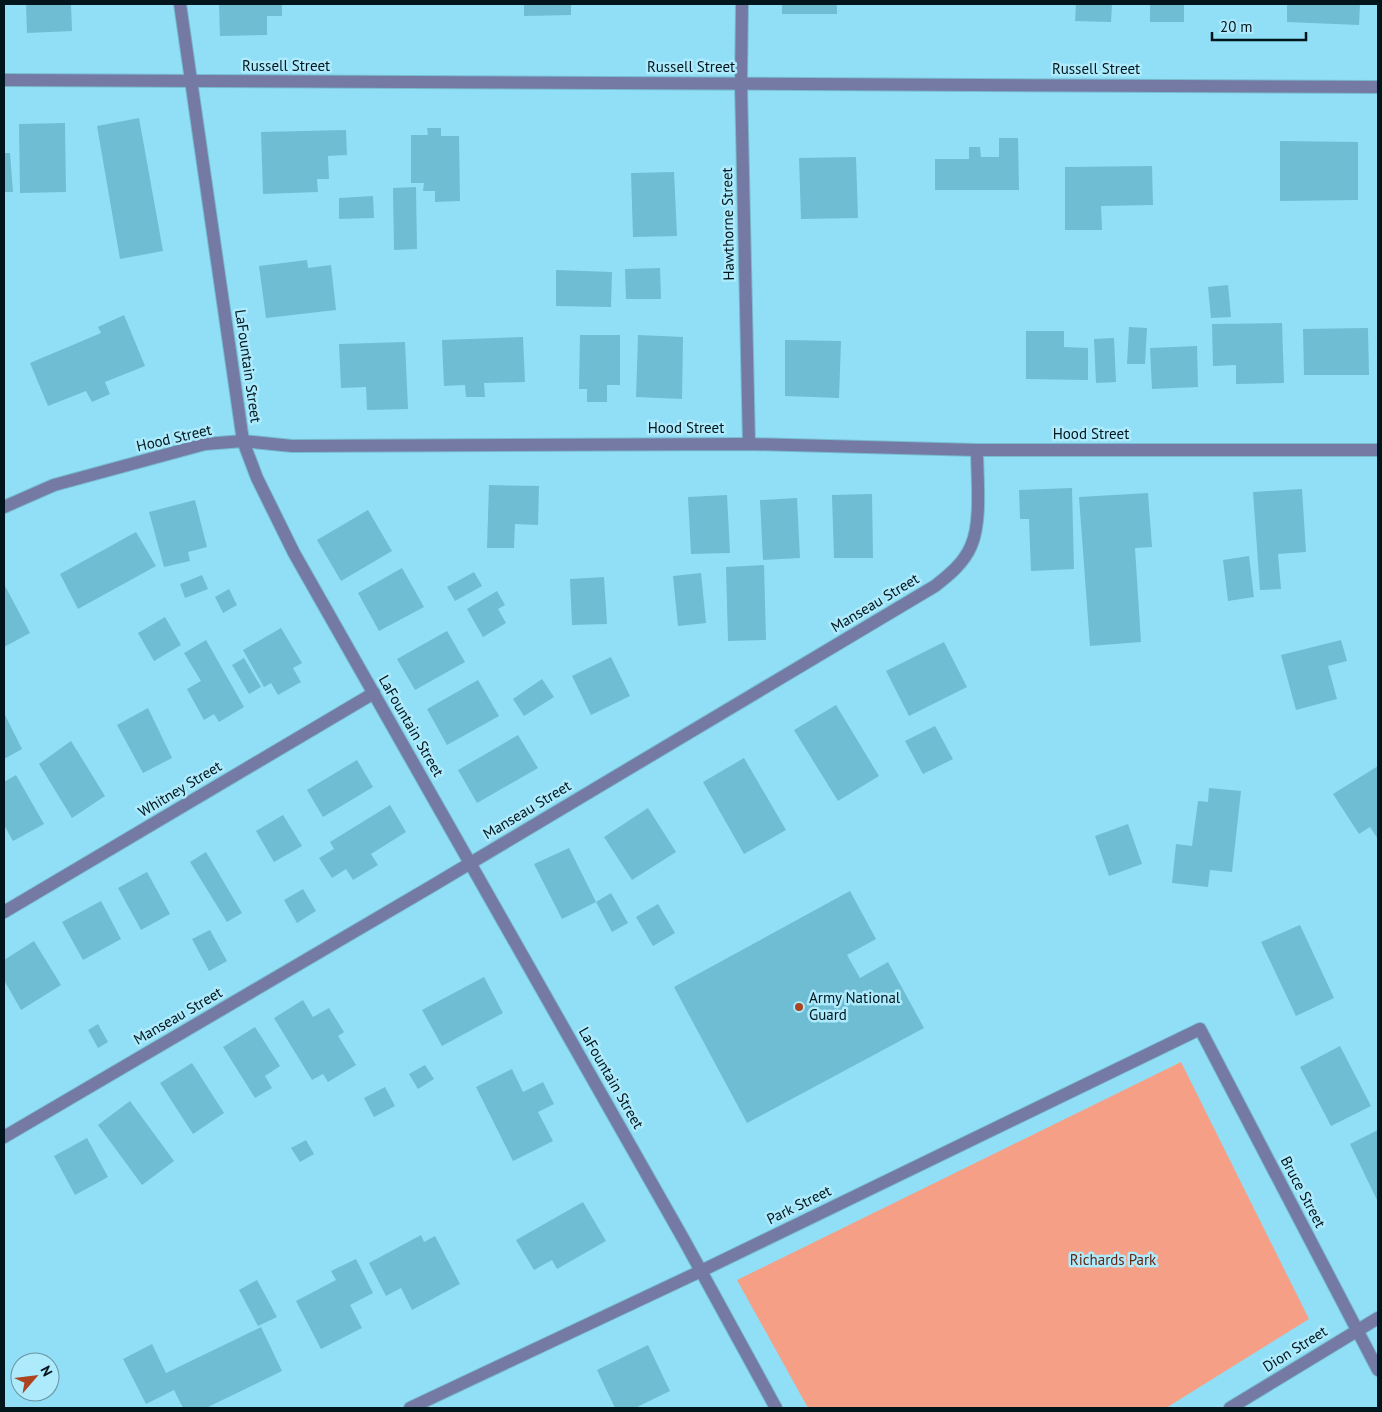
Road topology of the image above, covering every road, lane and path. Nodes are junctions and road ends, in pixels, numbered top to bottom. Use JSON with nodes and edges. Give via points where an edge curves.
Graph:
{"nodes":[{"id":1,"x":180,"y":4,"type":"edge"},
{"id":2,"x":742,"y":4,"type":"edge"},
{"id":3,"x":4,"y":80,"type":"edge"},
{"id":4,"x":190,"y":82,"type":"junction"},
{"id":5,"x":741,"y":84,"type":"junction"},
{"id":6,"x":1378,"y":87,"type":"edge"},
{"id":7,"x":243,"y":441,"type":"junction"},
{"id":8,"x":749,"y":444,"type":"junction"},
{"id":9,"x":977,"y":450,"type":"junction"},
{"id":10,"x":1378,"y":450,"type":"edge"},
{"id":11,"x":4,"y":507,"type":"edge"},
{"id":12,"x":374,"y":693,"type":"junction"},
{"id":13,"x":470,"y":863,"type":"junction"},
{"id":14,"x":4,"y":912,"type":"edge"},
{"id":15,"x":1200,"y":1029,"type":"joint"},
{"id":16,"x":4,"y":1137,"type":"edge"},
{"id":17,"x":701,"y":1271,"type":"junction"},
{"id":18,"x":1378,"y":1318,"type":"edge"},
{"id":19,"x":1357,"y":1330,"type":"junction"},
{"id":20,"x":1378,"y":1370,"type":"edge"},
{"id":21,"x":410,"y":1408,"type":"edge"},
{"id":22,"x":776,"y":1408,"type":"edge"},
{"id":23,"x":1230,"y":1408,"type":"edge"}],
"edges":[{"from":1,"to":4,"type":"street","name":"LaFountain Street"},
{"from":2,"to":5,"type":"street","name":"Hawthorne Street"},
{"from":3,"to":4,"type":"street","name":"Russell Street"},
{"from":4,"to":5,"type":"street","name":"Russell Street"},
{"from":4,"to":7,"type":"street","name":"LaFountain Street"},
{"from":5,"to":6,"type":"street","name":"Russell Street"},
{"from":5,"to":8,"type":"street","name":"Hawthorne Street"},
{"from":7,"to":8,"type":"street","name":"Hood Street","via":[[292,446]]},
{"from":7,"to":11,"type":"street","name":"Hood Street","via":[[205,444],[54,485]]},
{"from":7,"to":12,"type":"street","name":"LaFountain Street","via":[[294,553]]},
{"from":8,"to":9,"type":"street","name":"Hood Street"},
{"from":9,"to":10,"type":"street","name":"Hood Street"},
{"from":9,"to":13,"type":"street","name":"Manseau Street","via":[[976,528],[972,546],[951,574]]},
{"from":12,"to":13,"type":"street","name":"LaFountain Street"},
{"from":12,"to":14,"type":"street","name":"Whitney Street"},
{"from":13,"to":16,"type":"street","name":"Manseau Street"},
{"from":13,"to":17,"type":"street","name":"LaFountain Street"},
{"from":15,"to":17,"type":"street","name":"Park Street"},
{"from":15,"to":19,"type":"street","name":"Bruce Street"},
{"from":17,"to":21,"type":"street","name":"Park Street"},
{"from":17,"to":22,"type":"street","name":"LaFountain Street"},
{"from":18,"to":19,"type":"street","name":"Dion Street"},
{"from":19,"to":20,"type":"street","name":"Bruce Street"},
{"from":19,"to":23,"type":"street","name":"Dion Street"}]}
